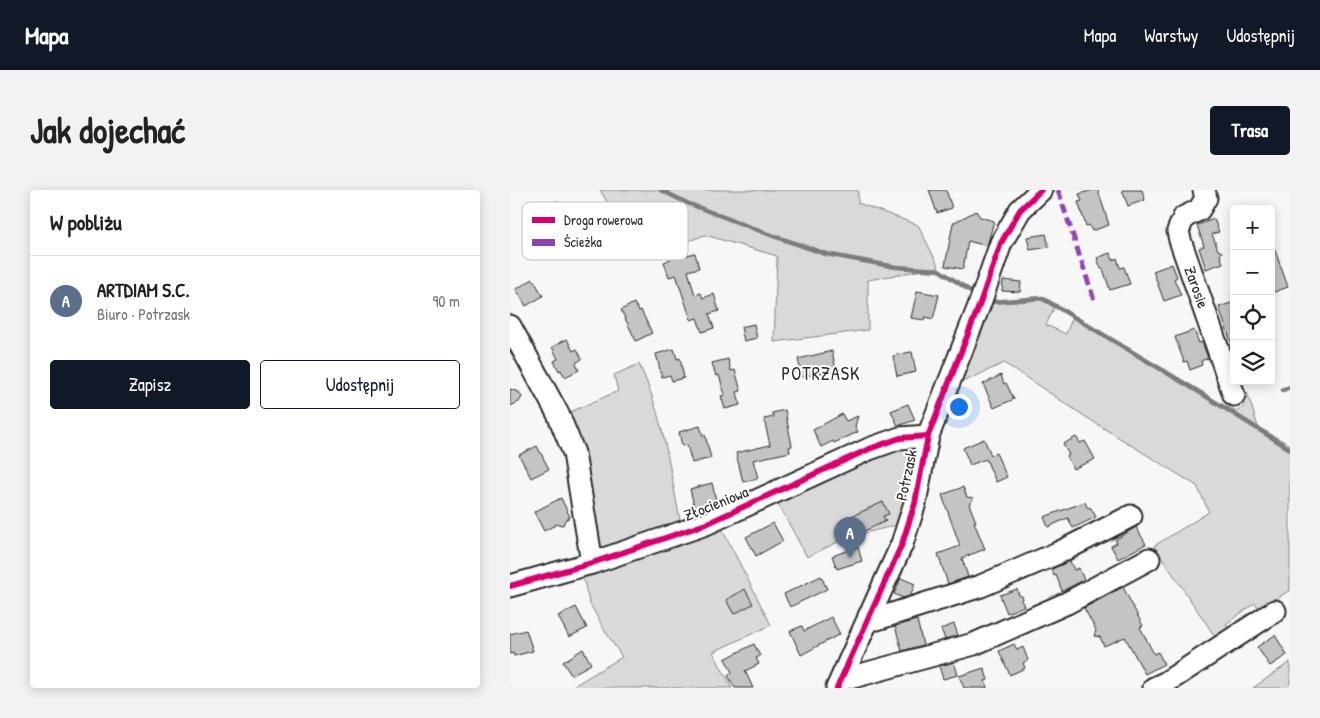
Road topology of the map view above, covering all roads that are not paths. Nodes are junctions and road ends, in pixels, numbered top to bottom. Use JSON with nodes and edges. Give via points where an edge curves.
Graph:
{"nodes":[{"id":1,"x":1040,"y":190,"type":"edge"},
{"id":2,"x":1204,"y":190,"type":"edge"},
{"id":3,"x":510,"y":326,"type":"edge"},
{"id":4,"x":1234,"y":395,"type":"dead end"},
{"id":5,"x":928,"y":436,"type":"junction"},
{"id":6,"x":1131,"y":516,"type":"dead end"},
{"id":7,"x":1150,"y":559,"type":"dead end"},
{"id":8,"x":592,"y":563,"type":"junction"},
{"id":9,"x":510,"y":586,"type":"edge"},
{"id":10,"x":1275,"y":611,"type":"dead end"},
{"id":11,"x":869,"y":616,"type":"junction"},
{"id":12,"x":840,"y":681,"type":"edge"},
{"id":13,"x":1154,"y":688,"type":"edge"}],
"edges":[{"from":1,"to":5,"type":"street","name":"Potrzask","via":[[1020,210],[1001,243]]},
{"from":2,"to":4,"type":"street","name":"Zarosie","via":[[1206,198],[1203,204],[1199,210],[1184,217],[1178,231]]},
{"from":3,"to":8,"type":"street","via":[[558,414],[574,453]]},
{"from":5,"to":8,"type":"street","name":"Złocieniowa","via":[[900,438],[706,524]]},
{"from":5,"to":11,"type":"street","name":"Potrzask","via":[[915,503],[902,544]]},
{"from":6,"to":11,"type":"street","via":[[1060,552],[981,586],[877,619]]},
{"from":7,"to":12,"type":"street","name":"Potrzask","via":[[1067,603],[974,644]]},
{"from":8,"to":9,"type":"street","name":"Złocieniowa"},
{"from":10,"to":13,"type":"street"},
{"from":11,"to":12,"type":"street","name":"Potrzask"}]}
